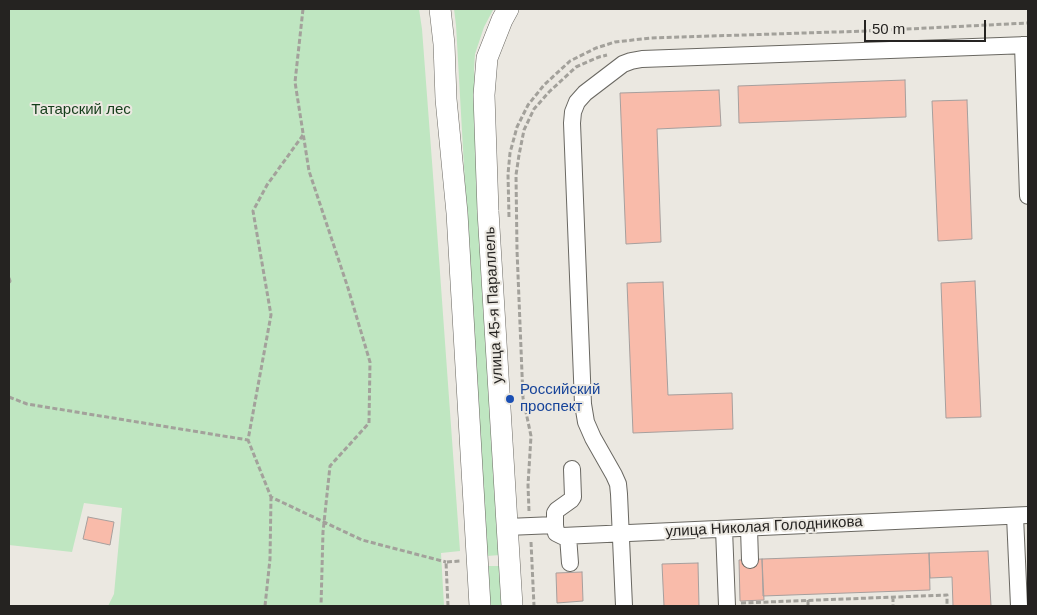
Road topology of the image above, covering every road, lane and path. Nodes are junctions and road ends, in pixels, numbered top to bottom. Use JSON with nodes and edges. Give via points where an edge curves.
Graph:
{"nodes":[{"id":1,"x":303,"y":9,"type":"edge"},
{"id":2,"x":440,"y":9,"type":"edge"},
{"id":3,"x":508,"y":9,"type":"edge"},
{"id":4,"x":1028,"y":23,"type":"edge"},
{"id":5,"x":1025,"y":45,"type":"edge"},
{"id":6,"x":608,"y":54,"type":"dead end"},
{"id":7,"x":303,"y":134,"type":"junction"},
{"id":8,"x":1028,"y":196,"type":"edge"},
{"id":9,"x":509,"y":222,"type":"dead end"},
{"id":10,"x":9,"y":278,"type":"edge"},
{"id":11,"x":9,"y":283,"type":"edge"},
{"id":12,"x":9,"y":396,"type":"edge"},
{"id":13,"x":248,"y":440,"type":"junction"},
{"id":14,"x":572,"y":469,"type":"dead end"},
{"id":15,"x":271,"y":497,"type":"junction"},
{"id":16,"x":1022,"y":516,"type":"edge"},
{"id":17,"x":324,"y":522,"type":"junction"},
{"id":18,"x":555,"y":525,"type":"junction"},
{"id":19,"x":530,"y":526,"type":"junction"},
{"id":20,"x":507,"y":527,"type":"junction"},
{"id":21,"x":749,"y":528,"type":"junction"},
{"id":22,"x":724,"y":529,"type":"junction"},
{"id":23,"x":621,"y":534,"type":"junction"},
{"id":24,"x":568,"y":536,"type":"junction"},
{"id":25,"x":750,"y":560,"type":"dead end"},
{"id":26,"x":446,"y":562,"type":"dead end"},
{"id":27,"x":570,"y":564,"type":"dead end"},
{"id":28,"x":893,"y":597,"type":"junction"},
{"id":29,"x":808,"y":600,"type":"junction"},
{"id":30,"x":727,"y":605,"type":"edge"},
{"id":31,"x":264,"y":606,"type":"edge"},
{"id":32,"x":322,"y":606,"type":"edge"},
{"id":33,"x":480,"y":606,"type":"edge"},
{"id":34,"x":512,"y":606,"type":"edge"},
{"id":35,"x":534,"y":606,"type":"edge"},
{"id":36,"x":624,"y":606,"type":"edge"},
{"id":37,"x":808,"y":606,"type":"edge"},
{"id":38,"x":893,"y":606,"type":"edge"},
{"id":39,"x":947,"y":606,"type":"edge"},
{"id":40,"x":1019,"y":606,"type":"edge"}],
"edges":[{"from":1,"to":7,"type":"path","via":[[296,82]]},
{"from":2,"to":33,"type":"main road","via":[[457,213]]},
{"from":3,"to":20,"type":"main road","name":"улица 45-я Параллель","via":[[487,58],[484,95]]},
{"from":4,"to":9,"type":"path","via":[[650,38],[596,48],[570,61],[544,84],[516,127],[508,174]]},
{"from":5,"to":8,"type":"street"},
{"from":5,"to":23,"type":"street","via":[[642,59],[623,64],[577,102],[572,123],[583,404],[593,438],[618,484]]},
{"from":6,"to":19,"type":"path","via":[[576,67],[549,92],[534,109],[518,154],[517,250],[523,398],[531,436]]},
{"from":7,"to":13,"type":"path","via":[[252,211],[271,316]]},
{"from":7,"to":17,"type":"path","via":[[309,171],[370,362],[369,423],[330,466]]},
{"from":10,"to":11,"type":"path"},
{"from":12,"to":13,"type":"path","via":[[27,404]]},
{"from":13,"to":15,"type":"path"},
{"from":14,"to":18,"type":"street","via":[[573,497],[555,513]]},
{"from":15,"to":17,"type":"path"},
{"from":15,"to":31,"type":"path","via":[[270,559]]},
{"from":16,"to":21,"type":"street","name":"улица Николая Голодникова"},
{"from":16,"to":40,"type":"street"},
{"from":17,"to":26,"type":"path","via":[[362,540]]},
{"from":17,"to":32,"type":"path"},
{"from":18,"to":19,"type":"street"},
{"from":18,"to":24,"type":"street","via":[[556,533]]},
{"from":19,"to":20,"type":"street"},
{"from":19,"to":35,"type":"path"},
{"from":20,"to":34,"type":"main road","name":"улица 45-я Параллель"},
{"from":21,"to":22,"type":"street","name":"улица Николая Голодникова"},
{"from":21,"to":25,"type":"street"},
{"from":22,"to":23,"type":"street","name":"улица Николая Голодникова"},
{"from":22,"to":30,"type":"street"},
{"from":23,"to":24,"type":"street","name":"улица Николая Голодникова"},
{"from":23,"to":36,"type":"street"},
{"from":24,"to":27,"type":"street"},
{"from":28,"to":29,"type":"path"},
{"from":28,"to":38,"type":"path"},
{"from":28,"to":39,"type":"path","via":[[947,595]]},
{"from":29,"to":30,"type":"path"},
{"from":29,"to":37,"type":"path"}]}
